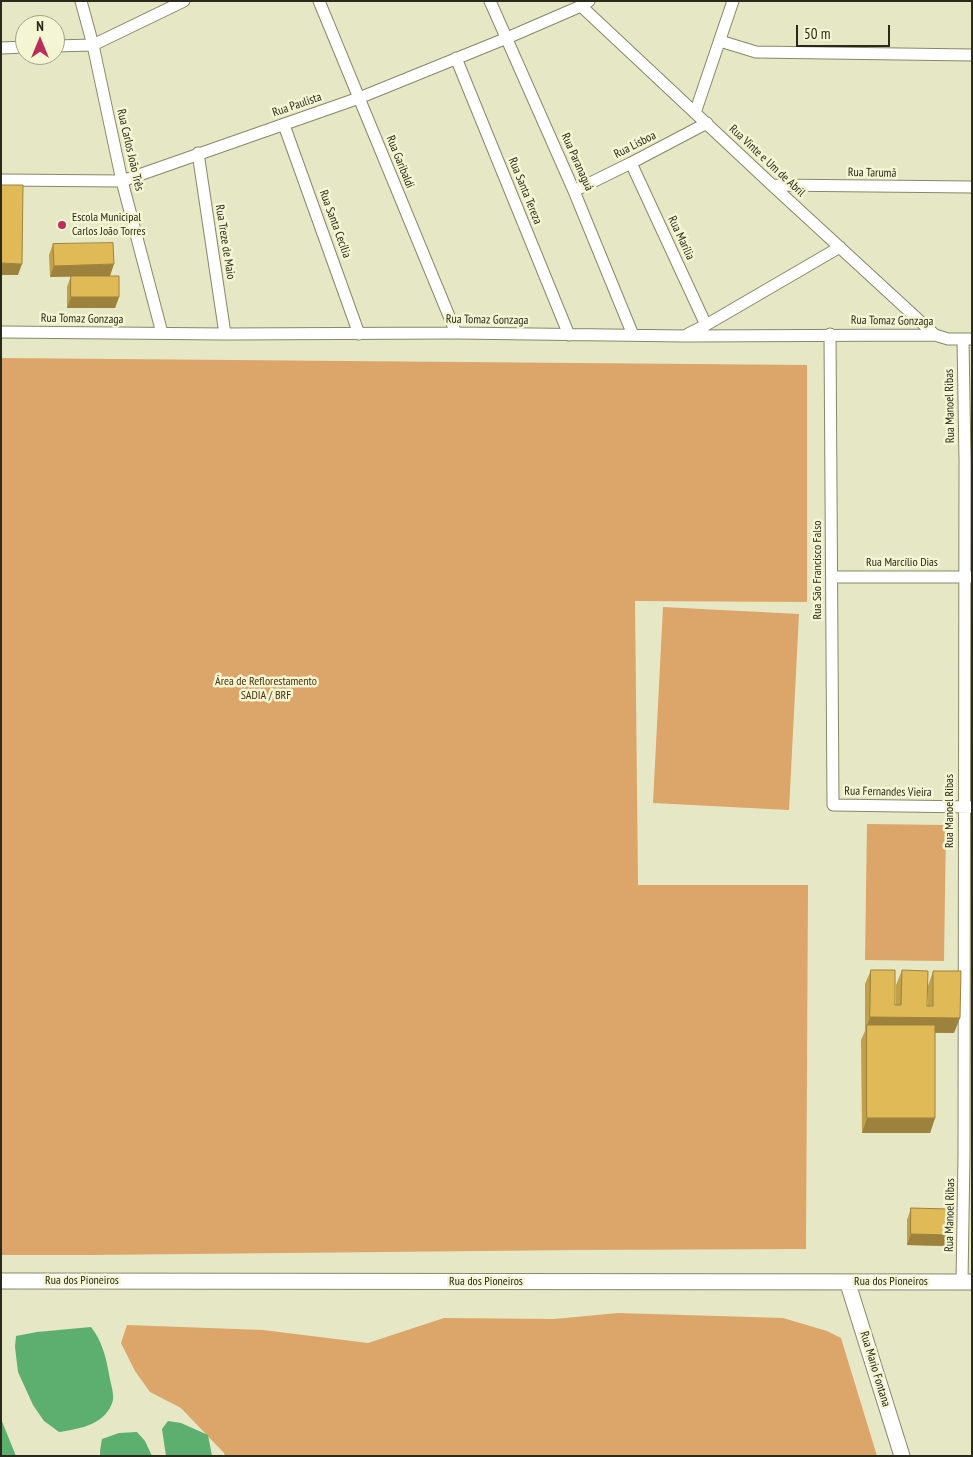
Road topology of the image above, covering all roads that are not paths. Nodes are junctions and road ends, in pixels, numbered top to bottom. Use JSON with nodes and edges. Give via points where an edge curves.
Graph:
{"nodes":[{"id":1,"x":81,"y":1,"type":"edge"},
{"id":2,"x":184,"y":1,"type":"edge"},
{"id":3,"x":490,"y":1,"type":"edge"},
{"id":4,"x":734,"y":1,"type":"edge"},
{"id":5,"x":322,"y":2,"type":"edge"},
{"id":6,"x":585,"y":4,"type":"edge"},
{"id":7,"x":507,"y":38,"type":"junction"},
{"id":8,"x":720,"y":41,"type":"junction"},
{"id":9,"x":93,"y":45,"type":"junction"},
{"id":10,"x":65,"y":46,"type":"edge"},
{"id":11,"x":15,"y":47,"type":"edge"},
{"id":12,"x":1,"y":48,"type":"edge"},
{"id":13,"x":972,"y":55,"type":"edge"},
{"id":14,"x":456,"y":58,"type":"junction"},
{"id":15,"x":359,"y":98,"type":"junction"},
{"id":16,"x":695,"y":113,"type":"junction"},
{"id":17,"x":707,"y":123,"type":"junction"},
{"id":18,"x":284,"y":125,"type":"junction"},
{"id":19,"x":198,"y":153,"type":"junction"},
{"id":20,"x":630,"y":163,"type":"junction"},
{"id":21,"x":1,"y":180,"type":"edge"},
{"id":22,"x":122,"y":180,"type":"junction"},
{"id":23,"x":772,"y":185,"type":"junction"},
{"id":24,"x":972,"y":188,"type":"edge"},
{"id":25,"x":574,"y":191,"type":"junction"},
{"id":26,"x":840,"y":247,"type":"junction"},
{"id":27,"x":706,"y":325,"type":"junction"},
{"id":28,"x":1,"y":332,"type":"edge"},
{"id":29,"x":162,"y":333,"type":"junction"},
{"id":30,"x":456,"y":333,"type":"junction"},
{"id":31,"x":225,"y":334,"type":"junction"},
{"id":32,"x":359,"y":334,"type":"junction"},
{"id":33,"x":830,"y":334,"type":"junction"},
{"id":34,"x":569,"y":335,"type":"junction"},
{"id":35,"x":633,"y":335,"type":"junction"},
{"id":36,"x":935,"y":335,"type":"junction"},
{"id":37,"x":685,"y":336,"type":"junction"},
{"id":38,"x":967,"y":339,"type":"edge"},
{"id":39,"x":968,"y":461,"type":"edge"},
{"id":40,"x":832,"y":577,"type":"junction"},
{"id":41,"x":968,"y":577,"type":"edge"},
{"id":42,"x":968,"y":692,"type":"edge"},
{"id":43,"x":833,"y":805,"type":"joint"},
{"id":44,"x":968,"y":807,"type":"edge"},
{"id":45,"x":968,"y":926,"type":"edge"},
{"id":46,"x":968,"y":1039,"type":"edge"},
{"id":47,"x":968,"y":1155,"type":"edge"},
{"id":48,"x":1,"y":1281,"type":"edge"},
{"id":49,"x":846,"y":1282,"type":"junction"},
{"id":50,"x":967,"y":1282,"type":"edge"},
{"id":51,"x":902,"y":1456,"type":"edge"}],
"edges":[{"from":1,"to":9,"type":"street","name":"Rua Carlos João Três"},
{"from":2,"to":9,"type":"street"},
{"from":3,"to":7,"type":"street","name":"Rua Paranaguá"},
{"from":4,"to":8,"type":"street"},
{"from":5,"to":15,"type":"street","name":"Rua Garibaldi"},
{"from":6,"to":7,"type":"street","name":"Rua Paulista"},
{"from":6,"to":16,"type":"street","name":"Rua Vinte e Um de Abril"},
{"from":7,"to":14,"type":"street","name":"Rua Paulista"},
{"from":7,"to":25,"type":"street","name":"Rua Paranaguá"},
{"from":8,"to":13,"type":"street","via":[[756,52]]},
{"from":8,"to":16,"type":"street"},
{"from":9,"to":10,"type":"street"},
{"from":9,"to":22,"type":"street","name":"Rua Carlos João Três"},
{"from":11,"to":12,"type":"street"},
{"from":14,"to":15,"type":"street","name":"Rua Paulista"},
{"from":14,"to":34,"type":"street","name":"Rua Santa Tereza"},
{"from":15,"to":18,"type":"street","name":"Rua Paulista"},
{"from":15,"to":30,"type":"street","name":"Rua Garibaldi"},
{"from":16,"to":17,"type":"street","name":"Rua Vinte e Um de Abril"},
{"from":17,"to":20,"type":"street","name":"Rua Lisboa"},
{"from":17,"to":23,"type":"street","name":"Rua Vinte e Um de Abril"},
{"from":18,"to":19,"type":"street","name":"Rua Paulista"},
{"from":18,"to":32,"type":"street","name":"Rua Santa Cecília"},
{"from":19,"to":22,"type":"street","name":"Rua Paulista"},
{"from":19,"to":31,"type":"street","name":"Rua Treze de Maio"},
{"from":20,"to":25,"type":"street","name":"Rua Lisboa"},
{"from":20,"to":27,"type":"street","name":"Rua Marília"},
{"from":21,"to":22,"type":"street","name":"Rua Paulista"},
{"from":22,"to":29,"type":"street","name":"Rua Carlos João Três"},
{"from":23,"to":24,"type":"street","name":"Rua Tarumã"},
{"from":23,"to":26,"type":"street","name":"Rua Vinte e Um de Abril"},
{"from":25,"to":35,"type":"street","name":"Rua Paranaguá"},
{"from":26,"to":27,"type":"street"},
{"from":26,"to":36,"type":"street","name":"Rua Vinte e Um de Abril"},
{"from":27,"to":37,"type":"street"},
{"from":28,"to":29,"type":"street","name":"Rua Tomaz Gonzaga"},
{"from":29,"to":31,"type":"street","name":"Rua Tomaz Gonzaga"},
{"from":30,"to":32,"type":"street","name":"Rua Tomaz Gonzaga"},
{"from":30,"to":34,"type":"street","name":"Rua Tomaz Gonzaga"},
{"from":31,"to":32,"type":"street","name":"Rua Tomaz Gonzaga"},
{"from":33,"to":36,"type":"street","name":"Rua Tomaz Gonzaga"},
{"from":33,"to":37,"type":"street","name":"Rua Tomaz Gonzaga"},
{"from":33,"to":40,"type":"street","name":"Rua São Francisco Falso"},
{"from":34,"to":35,"type":"street","name":"Rua Tomaz Gonzaga"},
{"from":35,"to":37,"type":"street","name":"Rua Tomaz Gonzaga"},
{"from":36,"to":38,"type":"street","name":"Rua Tomaz Gonzaga"},
{"from":38,"to":39,"type":"street","name":"Rua Manoel Ribas"},
{"from":39,"to":41,"type":"street","name":"Rua Manoel Ribas"},
{"from":40,"to":41,"type":"street","name":"Rua Marcílio Dias"},
{"from":40,"to":43,"type":"street","name":"Rua São Francisco Falso"},
{"from":41,"to":42,"type":"street","name":"Rua Manoel Ribas"},
{"from":42,"to":44,"type":"street","name":"Rua Manoel Ribas"},
{"from":43,"to":44,"type":"street","name":"Rua Fernandes Vieira"},
{"from":44,"to":45,"type":"street","name":"Rua Manoel Ribas"},
{"from":45,"to":46,"type":"street","name":"Rua Manoel Ribas"},
{"from":46,"to":47,"type":"street","name":"Rua Manoel Ribas"},
{"from":47,"to":50,"type":"street","name":"Rua Manoel Ribas"},
{"from":48,"to":49,"type":"main road","name":"Rua dos Pioneiros"},
{"from":49,"to":50,"type":"main road","name":"Rua dos Pioneiros"},
{"from":49,"to":51,"type":"main road","name":"Rua Mario Fontana"}]}
